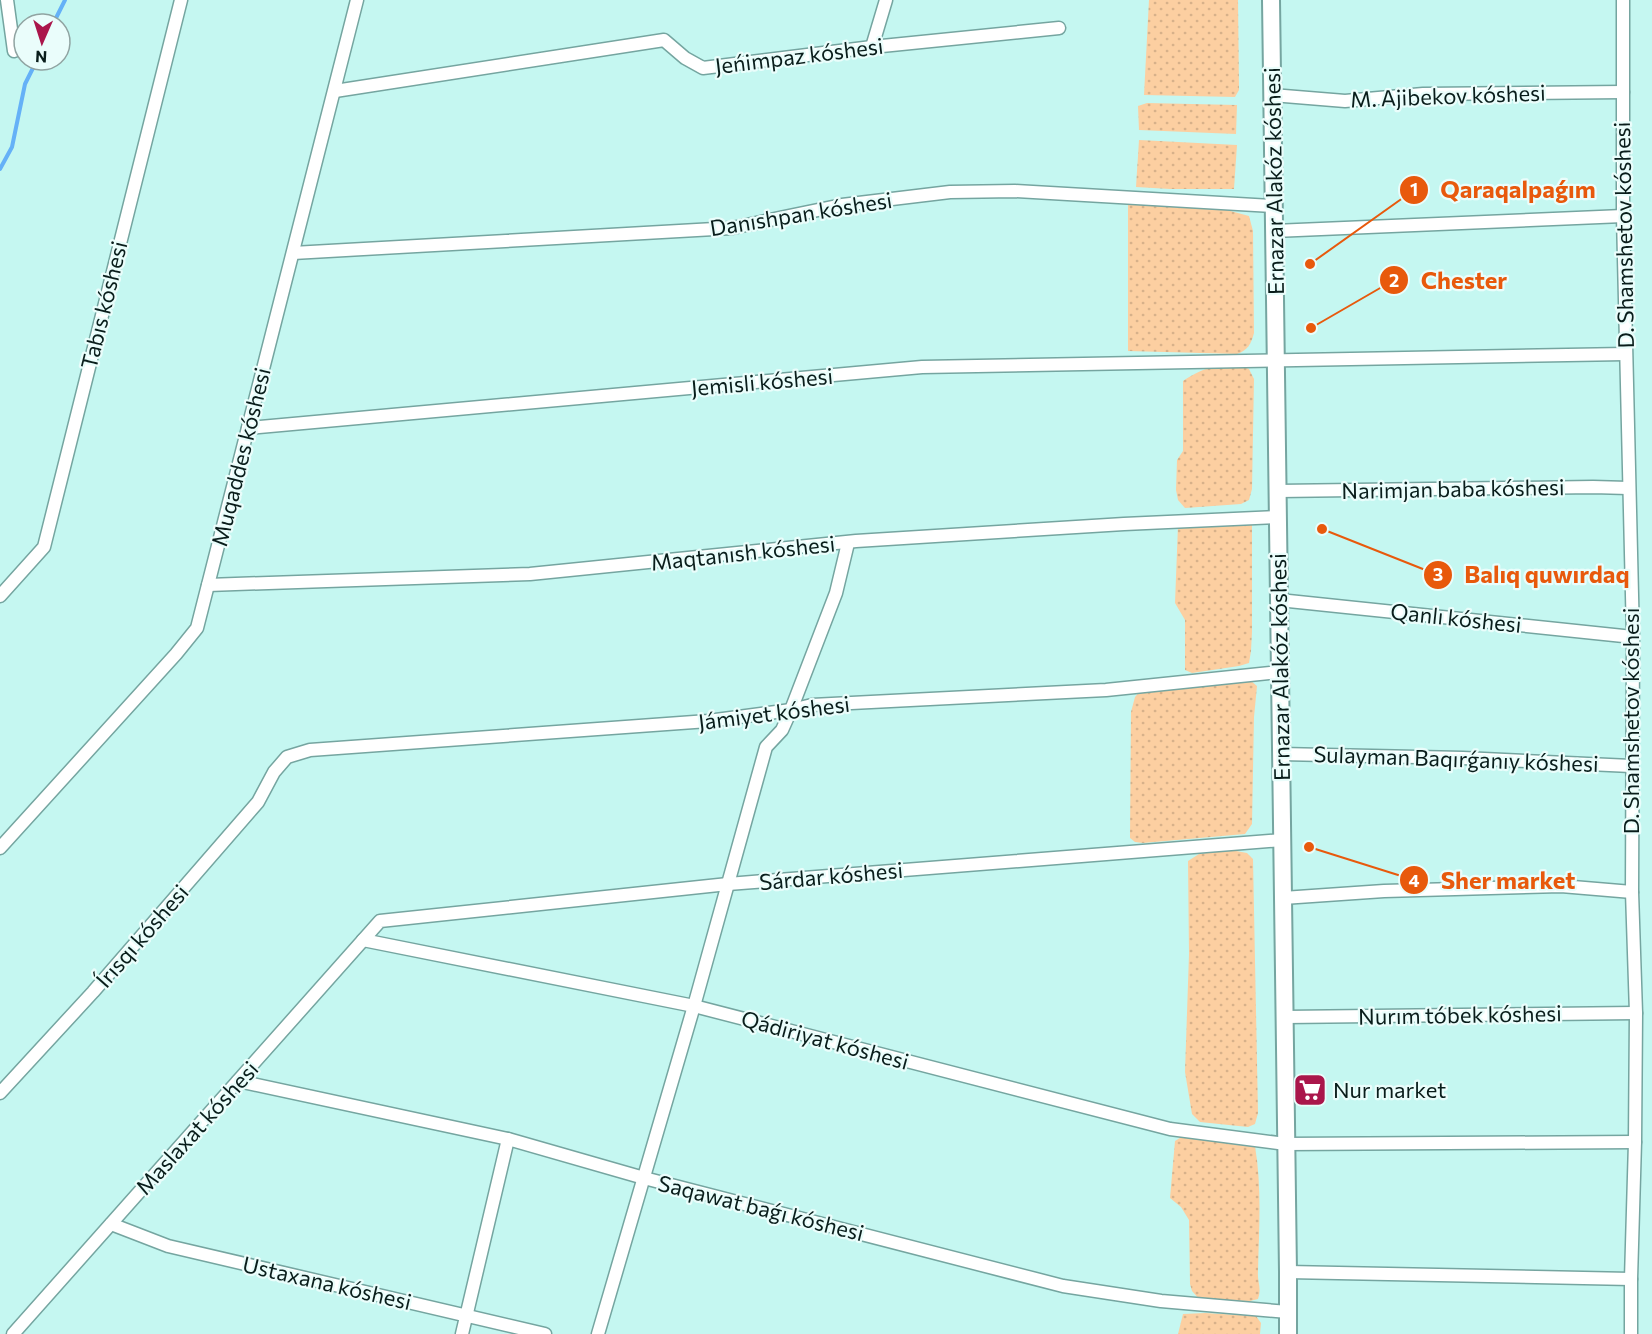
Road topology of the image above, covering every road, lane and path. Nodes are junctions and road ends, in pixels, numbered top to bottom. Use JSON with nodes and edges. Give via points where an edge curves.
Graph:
{"nodes":[{"id":1,"x":7,"y":0,"type":"edge"},
{"id":2,"x":181,"y":0,"type":"edge"},
{"id":3,"x":357,"y":0,"type":"edge"},
{"id":4,"x":886,"y":0,"type":"edge"},
{"id":5,"x":1271,"y":0,"type":"edge"},
{"id":6,"x":1623,"y":0,"type":"edge"},
{"id":7,"x":1059,"y":28,"type":"dead end"},
{"id":8,"x":12,"y":36,"type":"edge"},
{"id":9,"x":872,"y":46,"type":"junction"},
{"id":10,"x":335,"y":91,"type":"junction"},
{"id":11,"x":1623,"y":92,"type":"junction"},
{"id":12,"x":1272,"y":95,"type":"junction"},
{"id":13,"x":1273,"y":206,"type":"junction"},
{"id":14,"x":1623,"y":216,"type":"junction"},
{"id":15,"x":1274,"y":231,"type":"junction"},
{"id":16,"x":293,"y":253,"type":"junction"},
{"id":17,"x":1625,"y":354,"type":"junction"},
{"id":18,"x":1276,"y":362,"type":"junction"},
{"id":19,"x":248,"y":428,"type":"junction"},
{"id":20,"x":1628,"y":488,"type":"junction"},
{"id":21,"x":1278,"y":492,"type":"junction"},
{"id":22,"x":1278,"y":517,"type":"junction"},
{"id":23,"x":848,"y":543,"type":"junction"},
{"id":24,"x":208,"y":585,"type":"junction"},
{"id":25,"x":0,"y":596,"type":"edge"},
{"id":26,"x":1279,"y":600,"type":"junction"},
{"id":27,"x":1633,"y":637,"type":"junction"},
{"id":28,"x":1280,"y":672,"type":"junction"},
{"id":29,"x":791,"y":710,"type":"junction"},
{"id":30,"x":1281,"y":754,"type":"junction"},
{"id":31,"x":1631,"y":766,"type":"junction"},
{"id":32,"x":274,"y":772,"type":"joint"},
{"id":33,"x":1282,"y":840,"type":"junction"},
{"id":34,"x":0,"y":848,"type":"edge"},
{"id":35,"x":728,"y":884,"type":"junction"},
{"id":36,"x":1632,"y":892,"type":"junction"},
{"id":37,"x":1283,"y":898,"type":"junction"},
{"id":38,"x":380,"y":921,"type":"joint"},
{"id":39,"x":363,"y":940,"type":"junction"},
{"id":40,"x":694,"y":1006,"type":"junction"},
{"id":41,"x":1636,"y":1012,"type":"junction"},
{"id":42,"x":1285,"y":1017,"type":"junction"},
{"id":43,"x":238,"y":1082,"type":"junction"},
{"id":44,"x":0,"y":1093,"type":"edge"},
{"id":45,"x":508,"y":1139,"type":"junction"},
{"id":46,"x":1635,"y":1142,"type":"junction"},
{"id":47,"x":1286,"y":1144,"type":"junction"},
{"id":48,"x":644,"y":1178,"type":"junction"},
{"id":49,"x":111,"y":1224,"type":"junction"},
{"id":50,"x":1288,"y":1272,"type":"junction"},
{"id":51,"x":1631,"y":1279,"type":"junction"},
{"id":52,"x":1288,"y":1312,"type":"junction"},
{"id":53,"x":465,"y":1316,"type":"junction"},
{"id":54,"x":13,"y":1334,"type":"edge"},
{"id":55,"x":462,"y":1334,"type":"edge"},
{"id":56,"x":545,"y":1334,"type":"edge"},
{"id":57,"x":598,"y":1334,"type":"edge"},
{"id":58,"x":1288,"y":1334,"type":"edge"},
{"id":59,"x":1631,"y":1334,"type":"edge"}],
"edges":[{"from":1,"to":8,"type":"street"},
{"from":2,"to":25,"type":"street","name":"Tabıs kóshesi","via":[[44,547]]},
{"from":3,"to":10,"type":"street","name":"Muqaddes kóshesi"},
{"from":4,"to":9,"type":"street"},
{"from":5,"to":12,"type":"main road","name":"Ernazar Alakóz kóshesi"},
{"from":6,"to":11,"type":"street","name":"D. Shamshetov kóshesi"},
{"from":7,"to":9,"type":"street","name":"Jeńimpaz kóshesi"},
{"from":9,"to":10,"type":"street","name":"Jeńimpaz kóshesi","via":[[703,68],[664,40]]},
{"from":10,"to":16,"type":"street","name":"Muqaddes kóshesi"},
{"from":11,"to":12,"type":"street","name":"M. Ajibekov kóshesi","via":[[1423,93],[1345,101]]},
{"from":11,"to":14,"type":"street","name":"D. Shamshetov kóshesi"},
{"from":12,"to":13,"type":"main road","name":"Ernazar Alakóz kóshesi"},
{"from":13,"to":15,"type":"main road","name":"Ernazar Alakóz kóshesi"},
{"from":13,"to":16,"type":"street","name":"Danıshpan kóshesi","via":[[1026,191],[950,192],[842,205],[732,228]]},
{"from":14,"to":15,"type":"street"},
{"from":14,"to":17,"type":"street","name":"D. Shamshetov kóshesi"},
{"from":15,"to":18,"type":"main road","name":"Ernazar Alakóz kóshesi"},
{"from":16,"to":19,"type":"street","name":"Muqaddes kóshesi"},
{"from":17,"to":18,"type":"street","name":"Jemisli kóshesi"},
{"from":17,"to":20,"type":"street","name":"D. Shamshetov kóshesi"},
{"from":18,"to":19,"type":"street","name":"Jemisli kóshesi","via":[[922,367]]},
{"from":18,"to":21,"type":"main road","name":"Ernazar Alakóz kóshesi"},
{"from":19,"to":24,"type":"street","name":"Muqaddes kóshesi"},
{"from":20,"to":21,"type":"street","name":"Narimjan baba kóshesi"},
{"from":20,"to":27,"type":"street","name":"D. Shamshetov kóshesi"},
{"from":21,"to":22,"type":"main road","name":"Ernazar Alakóz kóshesi"},
{"from":22,"to":23,"type":"street","name":"Maqtanısh kóshesi"},
{"from":22,"to":26,"type":"main road","name":"Ernazar Alakóz kóshesi"},
{"from":23,"to":24,"type":"street","name":"Maqtanısh kóshesi","via":[[530,573]]},
{"from":23,"to":29,"type":"street","via":[[836,593]]},
{"from":24,"to":34,"type":"street","name":"Muqaddes kóshesi","via":[[197,628]]},
{"from":26,"to":27,"type":"street","name":"Qanlı kóshesi"},
{"from":26,"to":28,"type":"main road","name":"Ernazar Alakóz kóshesi"},
{"from":27,"to":31,"type":"street","name":"D. Shamshetov kóshesi"},
{"from":28,"to":29,"type":"street","name":"Jámiyet kóshesi","via":[[1106,690],[812,705]]},
{"from":28,"to":30,"type":"main road","name":"Ernazar Alakóz kóshesi"},
{"from":29,"to":32,"type":"street","name":"Jámiyet kóshesi","via":[[708,721],[310,750],[287,757]]},
{"from":29,"to":35,"type":"street","via":[[782,730],[766,747]]},
{"from":30,"to":31,"type":"street","name":"Sulayman Baqırǵanıy kóshesi"},
{"from":30,"to":33,"type":"main road","name":"Ernazar Alakóz kóshesi"},
{"from":31,"to":36,"type":"street","name":"D. Shamshetov kóshesi"},
{"from":32,"to":44,"type":"street","name":"Írısqı kóshesi","via":[[258,802]]},
{"from":33,"to":35,"type":"street","name":"Sárdar kóshesi"},
{"from":33,"to":37,"type":"main road","name":"Ernazar Alakóz kóshesi"},
{"from":35,"to":38,"type":"street","name":"Sárdar kóshesi"},
{"from":35,"to":40,"type":"street"},
{"from":36,"to":37,"type":"street","via":[[1561,886]]},
{"from":36,"to":41,"type":"street","name":"D. Shamshetov kóshesi"},
{"from":37,"to":42,"type":"main road","name":"Ernazar Alakóz kóshesi"},
{"from":38,"to":39,"type":"street","name":"Maslaxat kóshesi"},
{"from":39,"to":40,"type":"street","name":"Qádiriyat kóshesi"},
{"from":39,"to":43,"type":"street","name":"Maslaxat kóshesi"},
{"from":40,"to":47,"type":"street","name":"Qádiriyat kóshesi","via":[[1170,1129]]},
{"from":40,"to":48,"type":"street"},
{"from":41,"to":42,"type":"street","name":"Nurım tóbek kóshesi"},
{"from":41,"to":46,"type":"street","name":"D. Shamshetov kóshesi"},
{"from":42,"to":47,"type":"main road","name":"Ernazar Alakóz kóshesi"},
{"from":43,"to":45,"type":"street","name":"Saqawat baǵı kóshesi"},
{"from":43,"to":49,"type":"street","name":"Maslaxat kóshesi"},
{"from":45,"to":48,"type":"street","name":"Saqawat baǵı kóshesi"},
{"from":45,"to":53,"type":"street"},
{"from":46,"to":47,"type":"street","name":"Qádiriyat kóshesi"},
{"from":46,"to":51,"type":"street","name":"D. Shamshetov kóshesi"},
{"from":47,"to":50,"type":"main road","name":"Ernazar Alakóz kóshesi"},
{"from":48,"to":52,"type":"street","name":"Saqawat baǵı kóshesi","via":[[1063,1286],[1161,1301]]},
{"from":48,"to":57,"type":"street"},
{"from":49,"to":53,"type":"street","name":"Ustaxana kóshesi","via":[[168,1246]]},
{"from":49,"to":54,"type":"street","name":"Maslaxat kóshesi"},
{"from":50,"to":51,"type":"street"},
{"from":50,"to":52,"type":"main road","name":"Ernazar Alakóz kóshesi"},
{"from":51,"to":59,"type":"street","name":"D. Shamshetov kóshesi"},
{"from":52,"to":58,"type":"main road","name":"Ernazar Alakóz kóshesi"},
{"from":53,"to":55,"type":"street"},
{"from":53,"to":56,"type":"street","name":"Ustaxana kóshesi"}]}
